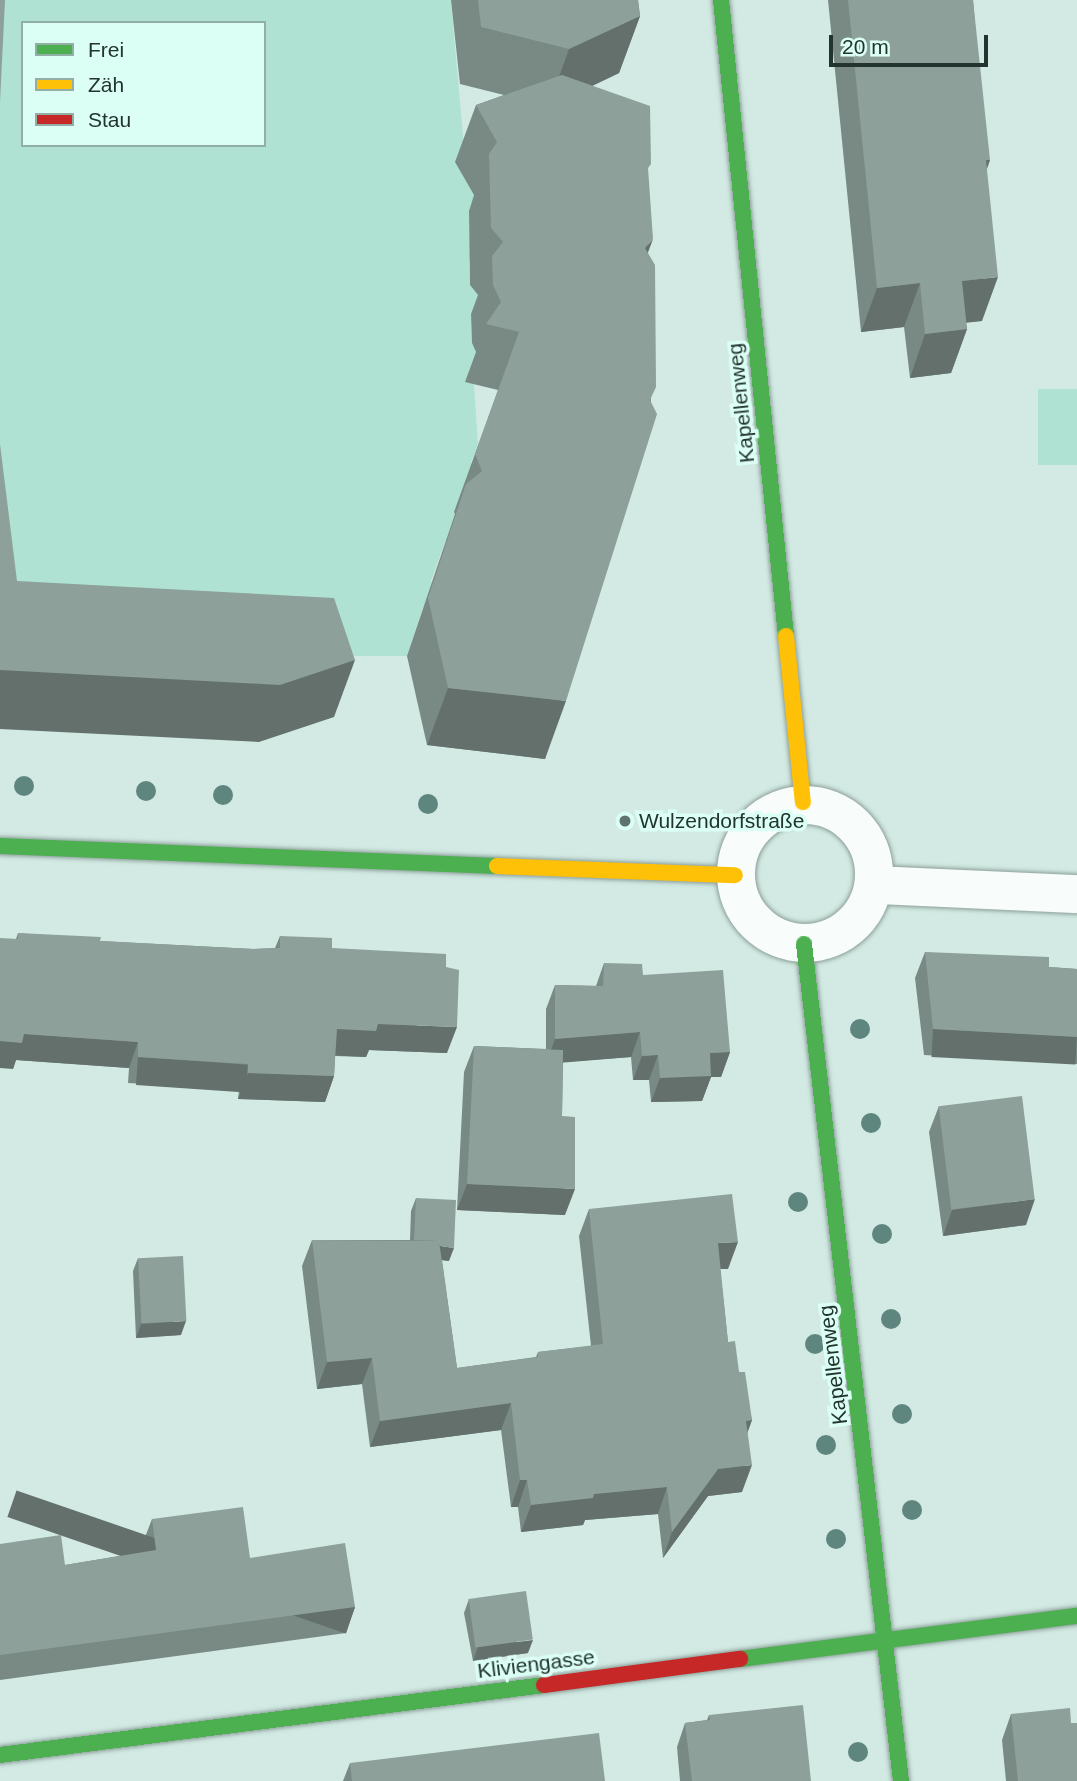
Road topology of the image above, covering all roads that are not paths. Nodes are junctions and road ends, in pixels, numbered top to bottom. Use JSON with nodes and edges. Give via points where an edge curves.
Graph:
{"nodes":[{"id":1,"x":722,"y":0,"type":"edge"},
{"id":2,"x":803,"y":802,"type":"junction"},
{"id":3,"x":0,"y":846,"type":"edge"},
{"id":4,"x":735,"y":875,"type":"junction"},
{"id":5,"x":876,"y":885,"type":"junction"},
{"id":6,"x":1077,"y":894,"type":"edge"},
{"id":7,"x":804,"y":944,"type":"junction"},
{"id":8,"x":1077,"y":1615,"type":"edge"},
{"id":9,"x":886,"y":1641,"type":"junction"},
{"id":10,"x":0,"y":1755,"type":"edge"},
{"id":11,"x":901,"y":1781,"type":"edge"}],
"edges":[{"from":1,"to":2,"type":"street","name":"Kapellenweg"},
{"from":2,"to":4,"type":"street","via":[[771,811],[743,839]]},
{"from":2,"to":5,"type":"street","via":[[848,817],[873,849]]},
{"from":3,"to":4,"type":"street"},
{"from":4,"to":7,"type":"street","via":[[745,911],[771,936]]},
{"from":5,"to":6,"type":"street"},
{"from":5,"to":7,"type":"street","via":[[867,908],[837,937]]},
{"from":7,"to":9,"type":"street","name":"Kapellenweg"},
{"from":8,"to":9,"type":"street","name":"Kliviengasse"},
{"from":9,"to":10,"type":"street","name":"Kliviengasse"},
{"from":9,"to":11,"type":"street","name":"Kapellenweg"}]}
